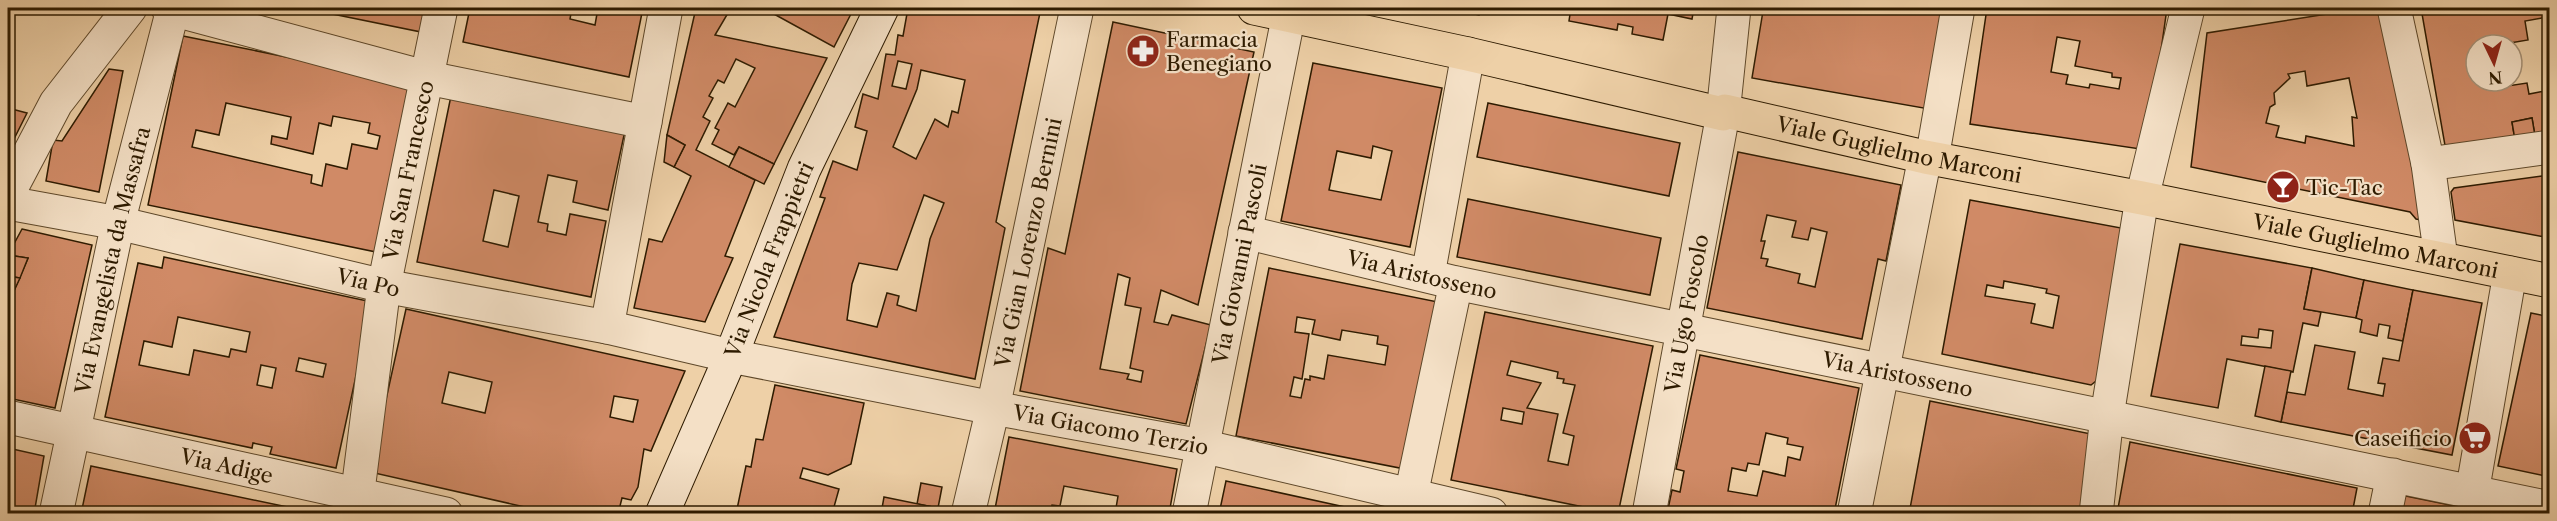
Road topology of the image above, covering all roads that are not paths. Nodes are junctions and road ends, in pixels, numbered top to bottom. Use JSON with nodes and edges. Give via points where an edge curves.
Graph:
{"nodes":[{"id":1,"x":130,"y":8,"type":"edge"},
{"id":2,"x":171,"y":8,"type":"edge"},
{"id":3,"x":441,"y":8,"type":"edge"},
{"id":4,"x":666,"y":8,"type":"edge"},
{"id":5,"x":882,"y":8,"type":"edge"},
{"id":6,"x":1077,"y":8,"type":"edge"},
{"id":7,"x":1254,"y":8,"type":"edge"},
{"id":8,"x":1734,"y":8,"type":"edge"},
{"id":9,"x":1958,"y":8,"type":"edge"},
{"id":10,"x":2188,"y":8,"type":"edge"},
{"id":11,"x":2394,"y":8,"type":"edge"},
{"id":12,"x":1289,"y":14,"type":"junction"},
{"id":13,"x":1468,"y":54,"type":"junction"},
{"id":14,"x":428,"y":78,"type":"junction"},
{"id":15,"x":1723,"y":114,"type":"junction"},
{"id":16,"x":645,"y":122,"type":"junction"},
{"id":17,"x":2550,"y":147,"type":"edge"},
{"id":18,"x":1925,"y":157,"type":"junction"},
{"id":19,"x":2428,"y":164,"type":"junction"},
{"id":20,"x":8,"y":194,"type":"edge"},
{"id":21,"x":2142,"y":198,"type":"junction"},
{"id":22,"x":8,"y":203,"type":"edge"},
{"id":23,"x":118,"y":223,"type":"junction"},
{"id":24,"x":1245,"y":232,"type":"junction"},
{"id":25,"x":2441,"y":258,"type":"junction"},
{"id":26,"x":2510,"y":273,"type":"junction"},
{"id":27,"x":1442,"y":279,"type":"junction"},
{"id":28,"x":2550,"y":280,"type":"edge"},
{"id":29,"x":384,"y":286,"type":"junction"},
{"id":30,"x":607,"y":327,"type":"junction"},
{"id":31,"x":1685,"y":330,"type":"junction"},
{"id":32,"x":730,"y":356,"type":"junction"},
{"id":33,"x":1882,"y":370,"type":"junction"},
{"id":34,"x":993,"y":408,"type":"junction"},
{"id":35,"x":2108,"y":416,"type":"junction"},
{"id":36,"x":8,"y":417,"type":"edge"},
{"id":37,"x":74,"y":432,"type":"junction"},
{"id":38,"x":1202,"y":446,"type":"junction"},
{"id":39,"x":2393,"y":475,"type":"junction"},
{"id":40,"x":2472,"y":493,"type":"junction"},
{"id":41,"x":357,"y":503,"type":"edge"},
{"id":42,"x":1409,"y":505,"type":"edge"},
{"id":43,"x":2550,"y":508,"type":"edge"},
{"id":44,"x":56,"y":513,"type":"edge"},
{"id":45,"x":446,"y":513,"type":"edge"},
{"id":46,"x":662,"y":513,"type":"edge"},
{"id":47,"x":968,"y":513,"type":"edge"},
{"id":48,"x":1189,"y":513,"type":"edge"},
{"id":49,"x":1491,"y":513,"type":"edge"},
{"id":50,"x":1649,"y":513,"type":"edge"},
{"id":51,"x":1854,"y":513,"type":"edge"},
{"id":52,"x":2096,"y":513,"type":"edge"},
{"id":53,"x":2385,"y":513,"type":"edge"}],
"edges":[{"from":1,"to":20,"type":"street","via":[[56,103]]},
{"from":2,"to":14,"type":"street"},
{"from":2,"to":23,"type":"street","name":"Via Evangelista da Massafra"},
{"from":3,"to":14,"type":"street","name":"Via San Francesco"},
{"from":4,"to":16,"type":"street"},
{"from":5,"to":32,"type":"street","name":"Via Nicola Frappietri","via":[[804,169]]},
{"from":6,"to":34,"type":"street","name":"Via Gian Lorenzo Bernini"},
{"from":7,"to":12,"type":"main road","name":"Viale Guglielmo Marconi"},
{"from":8,"to":15,"type":"street","name":"Via Ugo Foscolo"},
{"from":9,"to":18,"type":"street","via":[[1933,153]]},
{"from":10,"to":21,"type":"street"},
{"from":11,"to":19,"type":"street"},
{"from":12,"to":13,"type":"main road","name":"Viale Guglielmo Marconi"},
{"from":12,"to":24,"type":"street","name":"Via Giovanni Pascoli"},
{"from":13,"to":15,"type":"main road","name":"Viale Guglielmo Marconi"},
{"from":13,"to":27,"type":"street"},
{"from":14,"to":16,"type":"street"},
{"from":14,"to":29,"type":"street","name":"Via San Francesco"},
{"from":15,"to":18,"type":"main road","name":"Viale Guglielmo Marconi","via":[[1725,111]]},
{"from":15,"to":31,"type":"street","name":"Via Ugo Foscolo"},
{"from":16,"to":30,"type":"street"},
{"from":17,"to":19,"type":"street"},
{"from":18,"to":21,"type":"main road","name":"Viale Guglielmo Marconi"},
{"from":18,"to":33,"type":"street"},
{"from":19,"to":25,"type":"street"},
{"from":21,"to":25,"type":"main road","name":"Viale Guglielmo Marconi"},
{"from":21,"to":35,"type":"street"},
{"from":22,"to":23,"type":"street","name":"Via Po"},
{"from":23,"to":29,"type":"street","name":"Via Po"},
{"from":23,"to":37,"type":"street","name":"Via Evangelista da Massafra"},
{"from":24,"to":27,"type":"street","name":"Via Aristosseno"},
{"from":24,"to":38,"type":"street","name":"Via Giovanni Pascoli"},
{"from":25,"to":26,"type":"main road","name":"Viale Guglielmo Marconi"},
{"from":26,"to":28,"type":"main road","name":"Viale Guglielmo Marconi"},
{"from":26,"to":40,"type":"street"},
{"from":27,"to":31,"type":"street","name":"Via Aristosseno"},
{"from":27,"to":42,"type":"street"},
{"from":29,"to":30,"type":"street","name":"Via Po"},
{"from":29,"to":41,"type":"street","name":"Via San Francesco"},
{"from":30,"to":32,"type":"street","name":"Via Po"},
{"from":31,"to":33,"type":"street","name":"Via Aristosseno"},
{"from":31,"to":50,"type":"street","name":"Via Ugo Foscolo"},
{"from":32,"to":34,"type":"street","name":"Via Giacomo Terzio"},
{"from":32,"to":46,"type":"street","name":"Via Nicola Frappietri"},
{"from":33,"to":35,"type":"street","name":"Via Aristosseno"},
{"from":33,"to":51,"type":"street"},
{"from":34,"to":38,"type":"street","name":"Via Giacomo Terzio"},
{"from":34,"to":47,"type":"street","name":"Via Gian Lorenzo Bernini"},
{"from":35,"to":39,"type":"street","name":"Via Aristosseno"},
{"from":35,"to":52,"type":"street"},
{"from":36,"to":37,"type":"street","name":"Via Adige"},
{"from":37,"to":41,"type":"street","name":"Via Adige"},
{"from":37,"to":44,"type":"street","name":"Via Evangelista da Massafra"},
{"from":38,"to":42,"type":"street","name":"Via Giacomo Terzio"},
{"from":38,"to":48,"type":"street","name":"Via Giovanni Pascoli"},
{"from":39,"to":40,"type":"street","name":"Via Aristosseno"},
{"from":39,"to":53,"type":"street"},
{"from":40,"to":43,"type":"street","name":"Via Aristosseno"},
{"from":41,"to":45,"type":"street","name":"Via Adige"},
{"from":42,"to":49,"type":"street","name":"Via Giacomo Terzio"}]}
